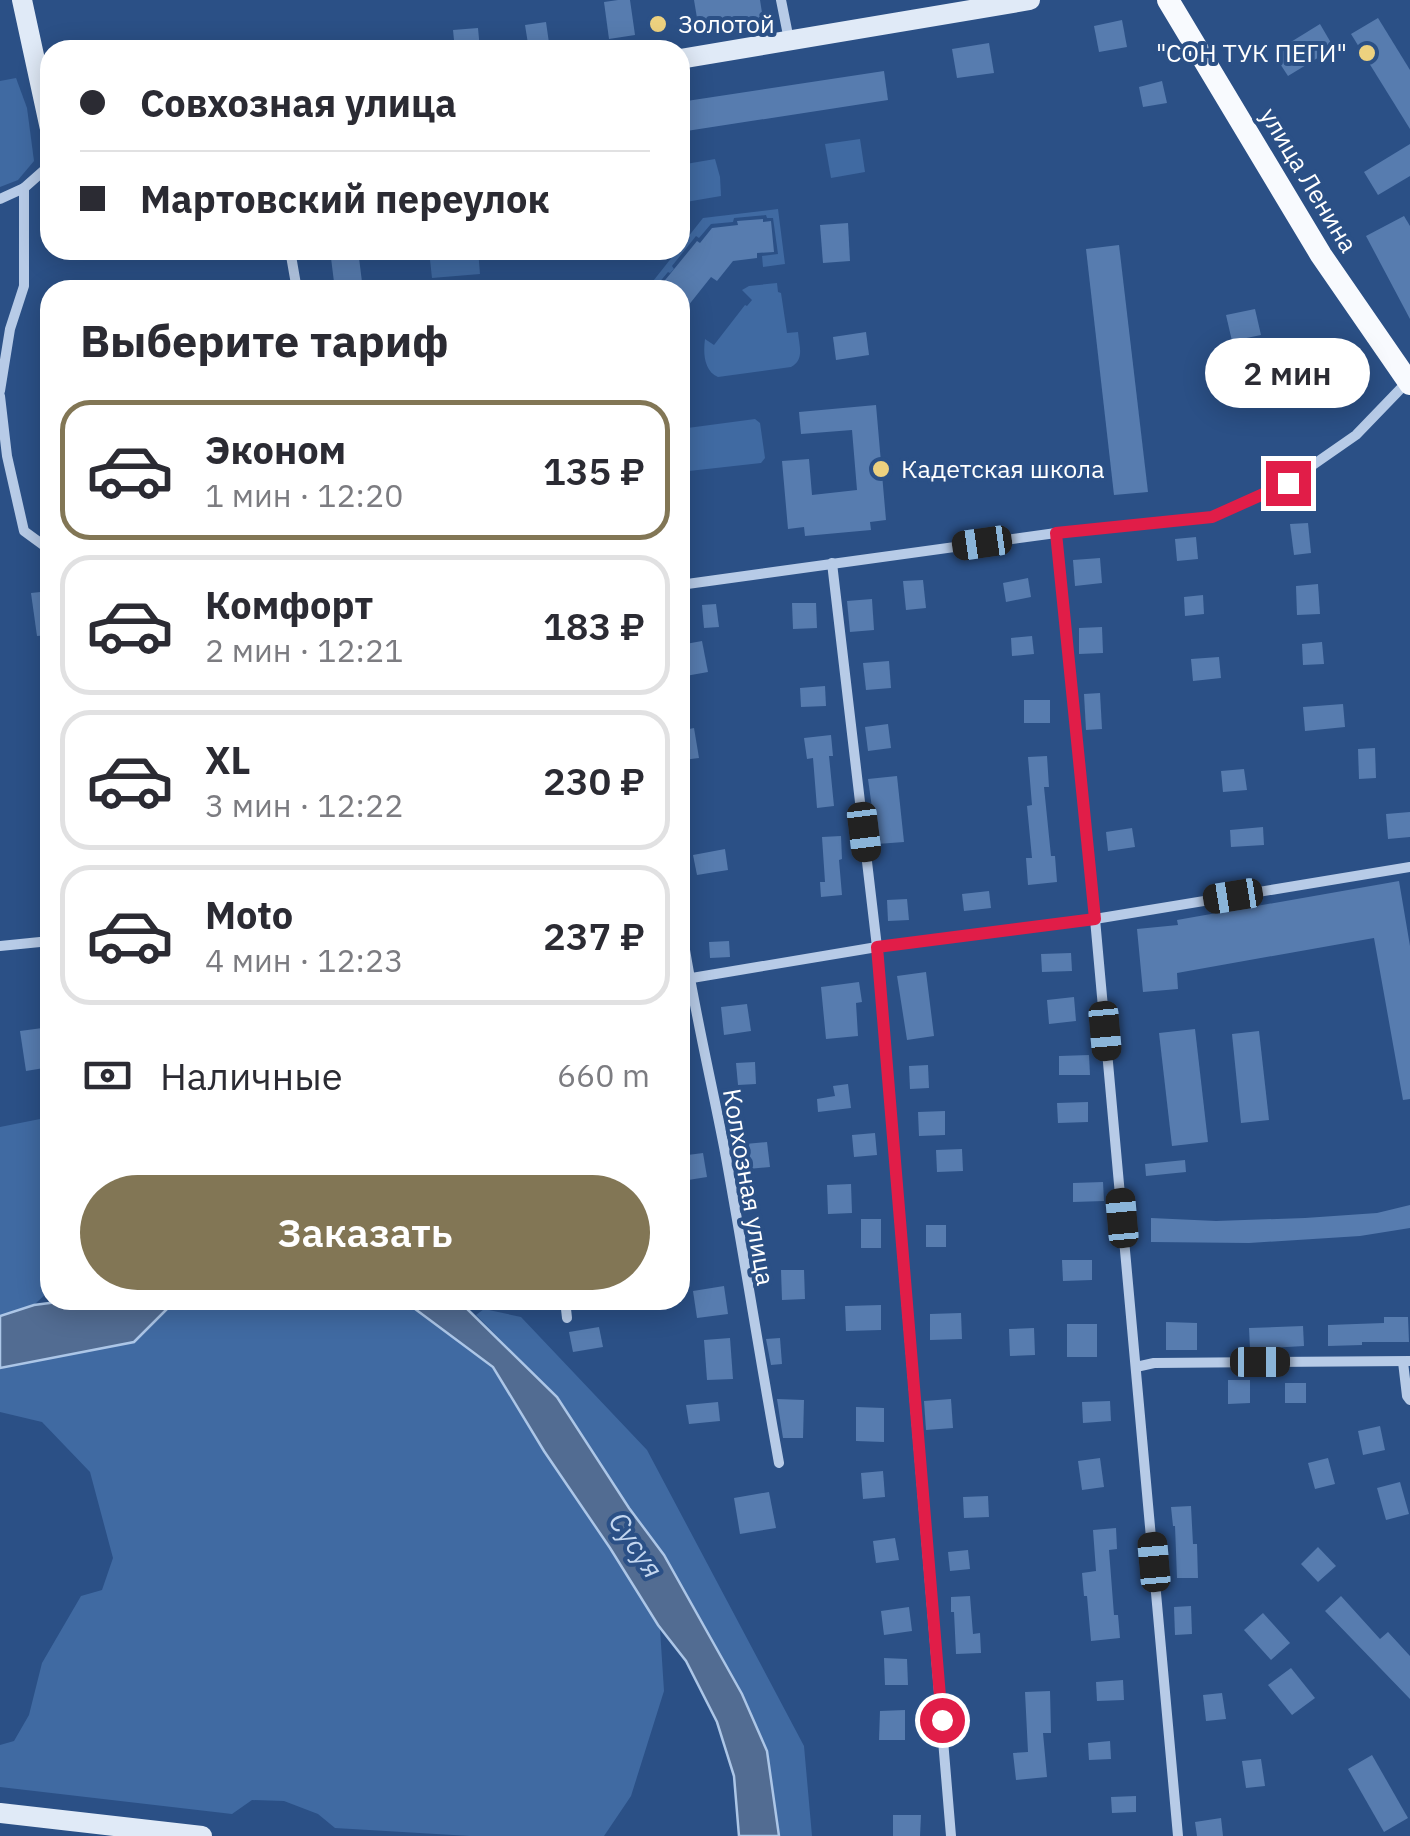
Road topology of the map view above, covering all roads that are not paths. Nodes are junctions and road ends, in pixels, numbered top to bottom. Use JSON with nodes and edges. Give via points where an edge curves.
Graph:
{"nodes":[{"id":1,"x":22,"y":0,"type":"edge"},
{"id":2,"x":782,"y":0,"type":"edge"},
{"id":3,"x":1030,"y":0,"type":"edge"},
{"id":4,"x":1168,"y":0,"type":"edge"},
{"id":5,"x":789,"y":40,"type":"junction"},
{"id":6,"x":690,"y":58,"type":"edge"},
{"id":7,"x":40,"y":83,"type":"edge"},
{"id":8,"x":40,"y":174,"type":"edge"},
{"id":9,"x":24,"y":188,"type":"junction"},
{"id":10,"x":0,"y":199,"type":"edge"},
{"id":11,"x":1409,"y":382,"type":"edge"},
{"id":12,"x":0,"y":394,"type":"edge"},
{"id":13,"x":1056,"y":533,"type":"junction"},
{"id":14,"x":40,"y":543,"type":"edge"},
{"id":15,"x":832,"y":563,"type":"junction"},
{"id":16,"x":690,"y":584,"type":"edge"},
{"id":17,"x":1410,"y":867,"type":"edge"},
{"id":18,"x":1095,"y":919,"type":"junction"},
{"id":19,"x":40,"y":942,"type":"edge"},
{"id":20,"x":0,"y":946,"type":"edge"},
{"id":21,"x":877,"y":947,"type":"junction"},
{"id":22,"x":690,"y":978,"type":"edge"},
{"id":23,"x":690,"y":1005,"type":"edge"},
{"id":24,"x":566,"y":1310,"type":"edge"},
{"id":25,"x":567,"y":1318,"type":"dead end"},
{"id":26,"x":1406,"y":1362,"type":"edge"},
{"id":27,"x":1136,"y":1367,"type":"junction"},
{"id":28,"x":1410,"y":1400,"type":"edge"},
{"id":29,"x":779,"y":1463,"type":"dead end"},
{"id":30,"x":0,"y":1814,"type":"edge"},
{"id":31,"x":202,"y":1836,"type":"edge"},
{"id":32,"x":951,"y":1836,"type":"edge"},
{"id":33,"x":1178,"y":1836,"type":"edge"}],
"edges":[{"from":1,"to":7,"type":"street"},
{"from":2,"to":5,"type":"street"},
{"from":3,"to":5,"type":"street"},
{"from":4,"to":11,"type":"main road","name":"улица Ленина","via":[[1312,242]]},
{"from":5,"to":6,"type":"street"},
{"from":8,"to":9,"type":"street"},
{"from":9,"to":10,"type":"street"},
{"from":9,"to":12,"type":"street","via":[[24,286]]},
{"from":11,"to":13,"type":"street","via":[[1356,436],[1288,483],[1212,517]]},
{"from":12,"to":14,"type":"street","via":[[24,531]]},
{"from":13,"to":15,"type":"street"},
{"from":13,"to":18,"type":"street"},
{"from":15,"to":16,"type":"street"},
{"from":15,"to":21,"type":"street"},
{"from":17,"to":18,"type":"street"},
{"from":18,"to":21,"type":"street"},
{"from":18,"to":27,"type":"street"},
{"from":19,"to":20,"type":"street"},
{"from":21,"to":22,"type":"street"},
{"from":21,"to":32,"type":"street"},
{"from":23,"to":29,"type":"street","name":"Колхозная улица","via":[[724,1150]]},
{"from":24,"to":25,"type":"street"},
{"from":26,"to":27,"type":"street"},
{"from":26,"to":28,"type":"street"},
{"from":27,"to":33,"type":"street"},
{"from":30,"to":31,"type":"street"}]}
